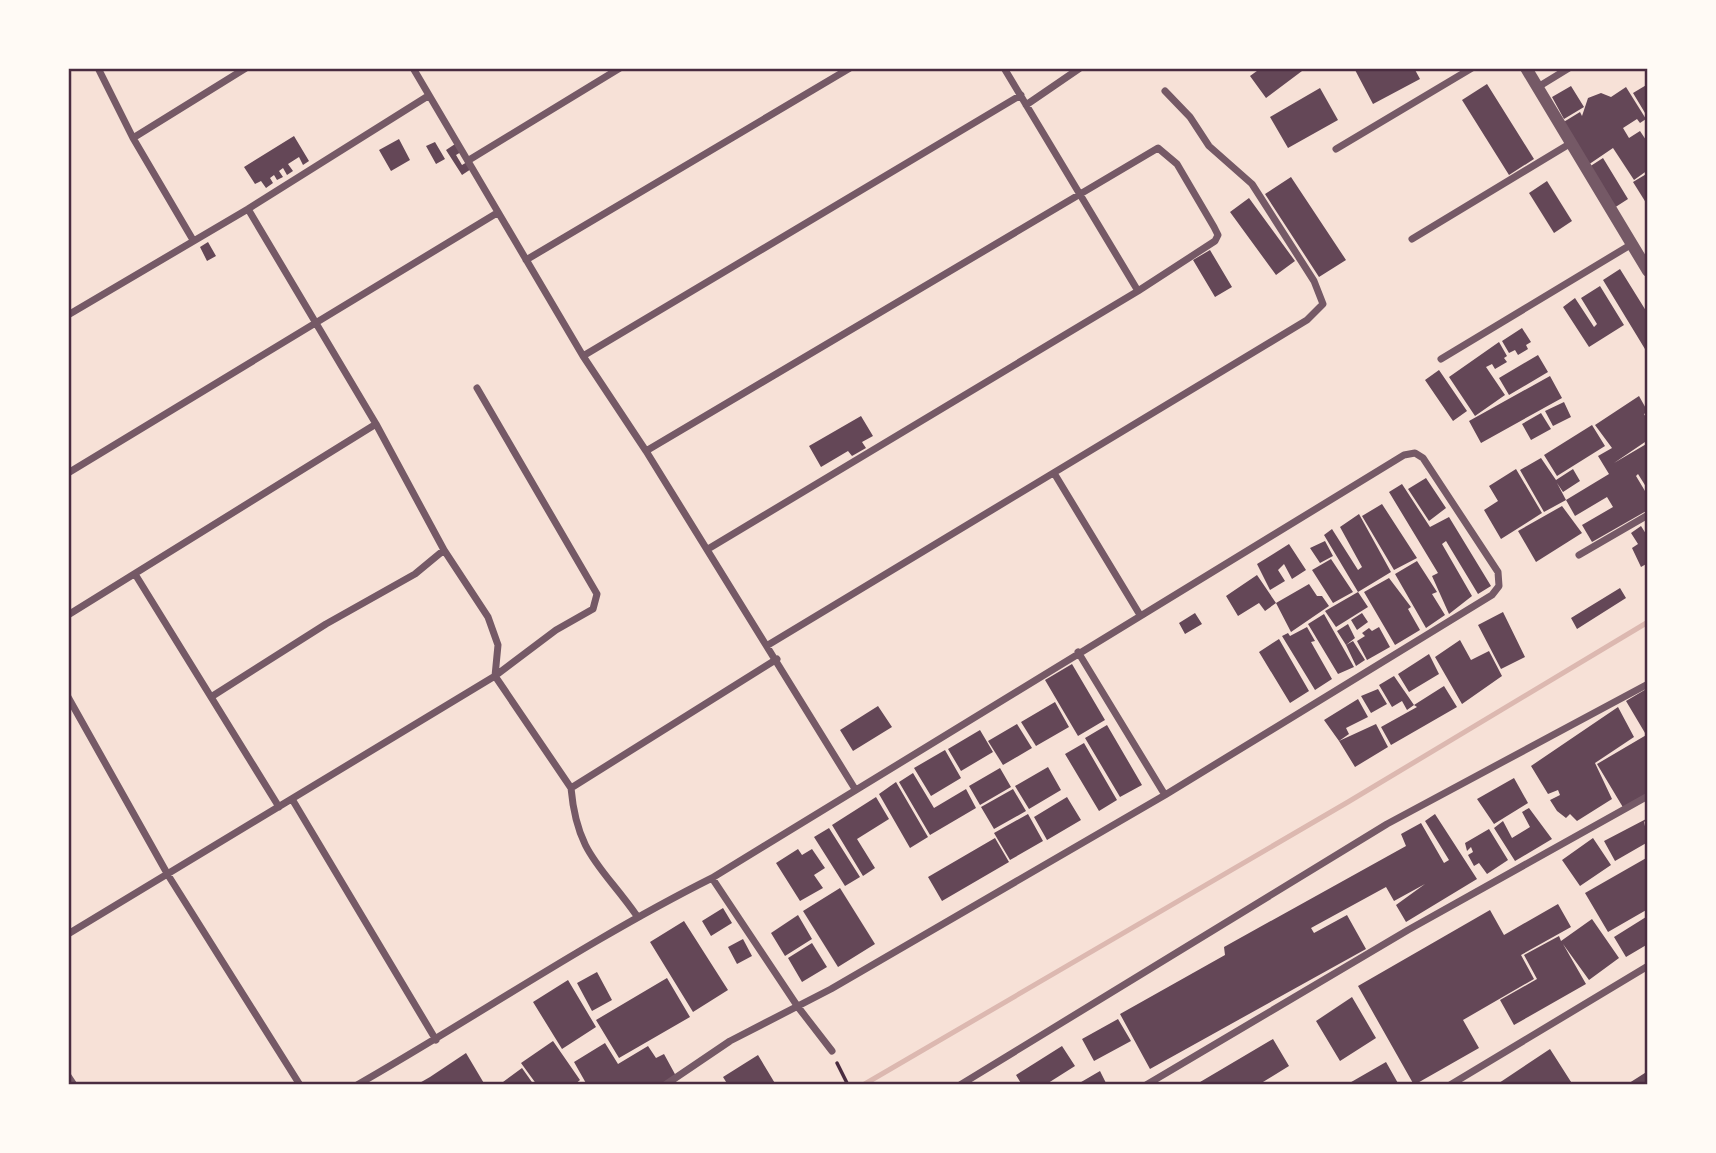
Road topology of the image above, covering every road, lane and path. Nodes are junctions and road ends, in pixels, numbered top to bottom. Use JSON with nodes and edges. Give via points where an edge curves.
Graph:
{"nodes":[{"id":1,"x":98,"y":68,"type":"edge"},
{"id":2,"x":246,"y":68,"type":"edge"},
{"id":3,"x":413,"y":68,"type":"edge"},
{"id":4,"x":620,"y":68,"type":"edge"},
{"id":5,"x":850,"y":68,"type":"edge"},
{"id":6,"x":1004,"y":68,"type":"edge"},
{"id":7,"x":1080,"y":68,"type":"edge"},
{"id":8,"x":1472,"y":68,"type":"edge"},
{"id":9,"x":1527,"y":68,"type":"edge"},
{"id":10,"x":1569,"y":68,"type":"edge"},
{"id":11,"x":1538,"y":87,"type":"junction"},
{"id":12,"x":1166,"y":92,"type":"dead end"},
{"id":13,"x":1021,"y":95,"type":"junction"},
{"id":14,"x":428,"y":96,"type":"junction"},
{"id":15,"x":1027,"y":105,"type":"junction"},
{"id":16,"x":133,"y":138,"type":"junction"},
{"id":17,"x":1571,"y":143,"type":"junction"},
{"id":18,"x":1336,"y":149,"type":"dead end"},
{"id":19,"x":468,"y":160,"type":"junction"},
{"id":20,"x":1079,"y":193,"type":"junction"},
{"id":21,"x":248,"y":209,"type":"junction"},
{"id":22,"x":497,"y":213,"type":"junction"},
{"id":23,"x":1412,"y":239,"type":"dead end"},
{"id":24,"x":193,"y":240,"type":"junction"},
{"id":25,"x":1632,"y":244,"type":"junction"},
{"id":26,"x":526,"y":260,"type":"junction"},
{"id":27,"x":1648,"y":271,"type":"edge"},
{"id":28,"x":1138,"y":291,"type":"junction"},
{"id":29,"x":68,"y":315,"type":"edge"},
{"id":30,"x":315,"y":324,"type":"junction"},
{"id":31,"x":583,"y":356,"type":"junction"},
{"id":32,"x":1441,"y":359,"type":"dead end"},
{"id":33,"x":477,"y":388,"type":"dead end"},
{"id":34,"x":376,"y":424,"type":"junction"},
{"id":35,"x":646,"y":451,"type":"junction"},
{"id":36,"x":68,"y":473,"type":"edge"},
{"id":37,"x":1054,"y":473,"type":"junction"},
{"id":38,"x":1648,"y":515,"type":"edge"},
{"id":39,"x":708,"y":549,"type":"junction"},
{"id":40,"x":444,"y":551,"type":"junction"},
{"id":41,"x":1579,"y":555,"type":"dead end"},
{"id":42,"x":135,"y":574,"type":"junction"},
{"id":43,"x":68,"y":615,"type":"edge"},
{"id":44,"x":1140,"y":615,"type":"junction"},
{"id":45,"x":768,"y":645,"type":"junction"},
{"id":46,"x":1078,"y":652,"type":"junction"},
{"id":47,"x":777,"y":659,"type":"junction"},
{"id":48,"x":495,"y":676,"type":"junction"},
{"id":49,"x":1648,"y":684,"type":"edge"},
{"id":50,"x":68,"y":697,"type":"edge"},
{"id":51,"x":211,"y":697,"type":"junction"},
{"id":52,"x":571,"y":788,"type":"junction"},
{"id":53,"x":855,"y":789,"type":"junction"},
{"id":54,"x":1165,"y":795,"type":"junction"},
{"id":55,"x":1648,"y":796,"type":"edge"},
{"id":56,"x":292,"y":799,"type":"junction"},
{"id":57,"x":279,"y":807,"type":"junction"},
{"id":58,"x":168,"y":875,"type":"junction"},
{"id":59,"x":712,"y":878,"type":"junction"},
{"id":60,"x":637,"y":916,"type":"junction"},
{"id":61,"x":69,"y":933,"type":"edge"},
{"id":62,"x":1648,"y":966,"type":"edge"},
{"id":63,"x":798,"y":1007,"type":"junction"},
{"id":64,"x":436,"y":1040,"type":"junction"},
{"id":65,"x":832,"y":1051,"type":"joint"},
{"id":66,"x":68,"y":1076,"type":"edge"},
{"id":67,"x":846,"y":1082,"type":"edge"},
{"id":68,"x":74,"y":1085,"type":"edge"},
{"id":69,"x":300,"y":1085,"type":"edge"},
{"id":70,"x":357,"y":1085,"type":"edge"},
{"id":71,"x":665,"y":1085,"type":"edge"},
{"id":72,"x":960,"y":1085,"type":"edge"},
{"id":73,"x":1146,"y":1085,"type":"edge"},
{"id":74,"x":1450,"y":1085,"type":"edge"}],
"edges":[{"from":1,"to":16,"type":"street"},
{"from":2,"to":16,"type":"street"},
{"from":3,"to":14,"type":"street"},
{"from":4,"to":19,"type":"street"},
{"from":5,"to":26,"type":"street"},
{"from":6,"to":13,"type":"street"},
{"from":7,"to":15,"type":"street"},
{"from":8,"to":18,"type":"street"},
{"from":9,"to":11,"type":"street"},
{"from":10,"to":11,"type":"street"},
{"from":11,"to":17,"type":"street"},
{"from":12,"to":37,"type":"street","via":[[1209,146],[1252,184],[1309,272],[1323,304],[1307,320]]},
{"from":13,"to":15,"type":"street"},
{"from":13,"to":31,"type":"street"},
{"from":14,"to":19,"type":"street"},
{"from":14,"to":21,"type":"street"},
{"from":15,"to":20,"type":"street"},
{"from":16,"to":24,"type":"street"},
{"from":17,"to":23,"type":"street"},
{"from":17,"to":25,"type":"street"},
{"from":19,"to":22,"type":"street"},
{"from":20,"to":28,"type":"street"},
{"from":20,"to":28,"type":"street","via":[[1158,148],[1177,164],[1218,235]]},
{"from":20,"to":35,"type":"street"},
{"from":21,"to":24,"type":"street"},
{"from":21,"to":30,"type":"street"},
{"from":22,"to":26,"type":"street"},
{"from":22,"to":30,"type":"street"},
{"from":24,"to":29,"type":"street"},
{"from":25,"to":27,"type":"street"},
{"from":25,"to":32,"type":"street"},
{"from":26,"to":31,"type":"street"},
{"from":28,"to":39,"type":"street"},
{"from":30,"to":34,"type":"street"},
{"from":30,"to":36,"type":"street"},
{"from":31,"to":35,"type":"street"},
{"from":33,"to":48,"type":"street","via":[[597,594],[593,609],[556,630]]},
{"from":34,"to":40,"type":"street"},
{"from":34,"to":42,"type":"street"},
{"from":35,"to":39,"type":"street"},
{"from":37,"to":44,"type":"street"},
{"from":37,"to":45,"type":"street"},
{"from":38,"to":41,"type":"street"},
{"from":39,"to":45,"type":"street"},
{"from":40,"to":48,"type":"street","via":[[488,617],[498,645]]},
{"from":40,"to":51,"type":"street","via":[[415,574]]},
{"from":42,"to":43,"type":"street"},
{"from":42,"to":51,"type":"street"},
{"from":44,"to":46,"type":"street"},
{"from":44,"to":54,"type":"street","via":[[1397,458],[1415,453],[1423,458],[1497,572],[1499,586]]},
{"from":45,"to":47,"type":"street"},
{"from":46,"to":53,"type":"street"},
{"from":46,"to":54,"type":"street"},
{"from":47,"to":52,"type":"street"},
{"from":47,"to":53,"type":"street"},
{"from":48,"to":52,"type":"street"},
{"from":48,"to":56,"type":"street"},
{"from":49,"to":72,"type":"street","via":[[1387,824]]},
{"from":50,"to":58,"type":"street"},
{"from":51,"to":57,"type":"street"},
{"from":52,"to":60,"type":"street","via":[[585,849]]},
{"from":53,"to":59,"type":"street"},
{"from":54,"to":63,"type":"street"},
{"from":55,"to":73,"type":"street","via":[[1420,923]]},
{"from":56,"to":57,"type":"street"},
{"from":56,"to":64,"type":"street"},
{"from":57,"to":58,"type":"street"},
{"from":58,"to":61,"type":"street"},
{"from":58,"to":69,"type":"street"},
{"from":59,"to":60,"type":"street"},
{"from":59,"to":63,"type":"street"},
{"from":60,"to":64,"type":"street"},
{"from":62,"to":74,"type":"street"},
{"from":63,"to":65,"type":"street"},
{"from":63,"to":71,"type":"street","via":[[730,1041]]},
{"from":64,"to":70,"type":"street"},
{"from":65,"to":67,"type":"path"},
{"from":66,"to":68,"type":"street"}]}
